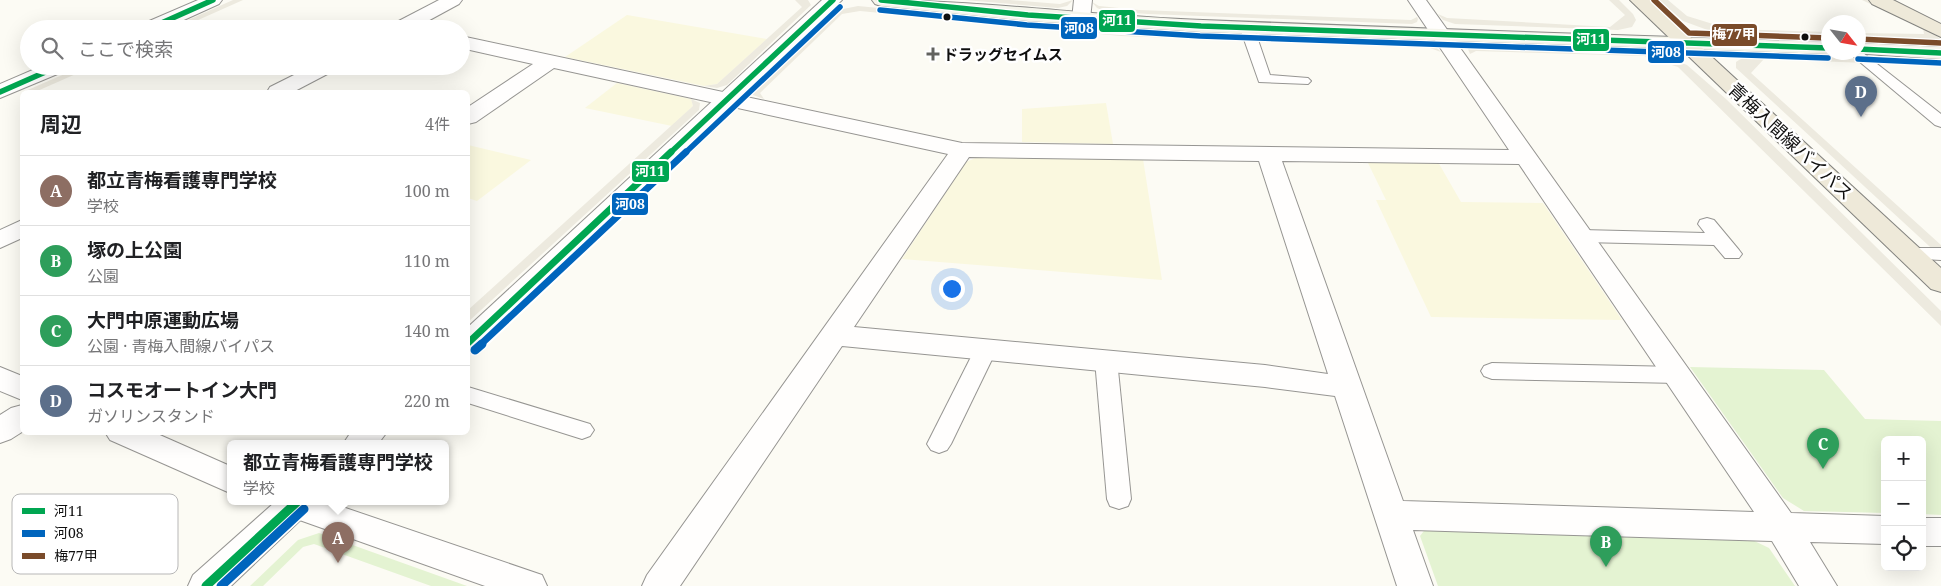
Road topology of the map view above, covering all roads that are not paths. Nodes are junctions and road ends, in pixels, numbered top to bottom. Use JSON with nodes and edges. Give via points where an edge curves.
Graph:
{"nodes":[{"id":1,"x":213,"y":0,"type":"edge"},
{"id":2,"x":453,"y":0,"type":"edge"},
{"id":3,"x":833,"y":0,"type":"edge"},
{"id":4,"x":881,"y":0,"type":"edge"},
{"id":5,"x":1417,"y":0,"type":"edge"},
{"id":6,"x":1639,"y":0,"type":"edge"},
{"id":7,"x":1878,"y":0,"type":"edge"},
{"id":8,"x":1082,"y":9,"type":"edge"},
{"id":9,"x":167,"y":20,"type":"edge"},
{"id":10,"x":416,"y":20,"type":"edge"},
{"id":11,"x":1247,"y":28,"type":"junction"},
{"id":12,"x":1941,"y":31,"type":"edge"},
{"id":13,"x":1442,"y":34,"type":"junction"},
{"id":14,"x":1685,"y":43,"type":"junction"},
{"id":15,"x":470,"y":44,"type":"edge"},
{"id":16,"x":1821,"y":48,"type":"edge"},
{"id":17,"x":1866,"y":50,"type":"edge"},
{"id":18,"x":1941,"y":53,"type":"edge"},
{"id":19,"x":1865,"y":60,"type":"edge"},
{"id":20,"x":549,"y":62,"type":"junction"},
{"id":21,"x":39,"y":75,"type":"edge"},
{"id":22,"x":311,"y":75,"type":"edge"},
{"id":23,"x":1303,"y":81,"type":"dead end"},
{"id":24,"x":282,"y":90,"type":"edge"},
{"id":25,"x":0,"y":92,"type":"edge"},
{"id":26,"x":727,"y":100,"type":"junction"},
{"id":27,"x":1914,"y":100,"type":"junction"},
{"id":28,"x":1941,"y":101,"type":"edge"},
{"id":29,"x":470,"y":116,"type":"edge"},
{"id":30,"x":1941,"y":122,"type":"edge"},
{"id":31,"x":962,"y":150,"type":"junction"},
{"id":32,"x":1268,"y":153,"type":"junction"},
{"id":33,"x":1528,"y":157,"type":"junction"},
{"id":34,"x":1707,"y":224,"type":"dead end"},
{"id":35,"x":20,"y":229,"type":"edge"},
{"id":36,"x":1582,"y":236,"type":"junction"},
{"id":37,"x":1720,"y":239,"type":"junction"},
{"id":38,"x":0,"y":240,"type":"edge"},
{"id":39,"x":1732,"y":254,"type":"dead end"},
{"id":40,"x":1910,"y":254,"type":"junction"},
{"id":41,"x":1941,"y":254,"type":"edge"},
{"id":42,"x":1941,"y":283,"type":"edge"},
{"id":43,"x":833,"y":335,"type":"junction"},
{"id":44,"x":470,"y":341,"type":"edge"},
{"id":45,"x":986,"y":349,"type":"junction"},
{"id":46,"x":1106,"y":360,"type":"junction"},
{"id":47,"x":1492,"y":371,"type":"dead end"},
{"id":48,"x":1678,"y":375,"type":"junction"},
{"id":49,"x":0,"y":378,"type":"edge"},
{"id":50,"x":1346,"y":387,"type":"junction"},
{"id":51,"x":20,"y":388,"type":"edge"},
{"id":52,"x":470,"y":396,"type":"edge"},
{"id":53,"x":20,"y":417,"type":"edge"},
{"id":54,"x":582,"y":430,"type":"dead end"},
{"id":55,"x":0,"y":432,"type":"edge"},
{"id":56,"x":128,"y":435,"type":"edge"},
{"id":57,"x":939,"y":444,"type":"dead end"},
{"id":58,"x":227,"y":479,"type":"edge"},
{"id":59,"x":1119,"y":499,"type":"dead end"},
{"id":60,"x":290,"y":505,"type":"edge"},
{"id":61,"x":301,"y":505,"type":"edge"},
{"id":62,"x":1392,"y":515,"type":"junction"},
{"id":63,"x":1780,"y":527,"type":"junction"},
{"id":64,"x":1881,"y":530,"type":"edge"},
{"id":65,"x":1926,"y":532,"type":"edge"},
{"id":66,"x":1941,"y":532,"type":"edge"},
{"id":67,"x":206,"y":586,"type":"edge"},
{"id":68,"x":529,"y":586,"type":"edge"},
{"id":69,"x":660,"y":586,"type":"edge"},
{"id":70,"x":1415,"y":586,"type":"edge"},
{"id":71,"x":1819,"y":586,"type":"edge"}],
"edges":[{"from":1,"to":9,"type":"street"},
{"from":2,"to":10,"type":"street"},
{"from":3,"to":26,"type":"street"},
{"from":4,"to":8,"type":"main road"},
{"from":5,"to":13,"type":"street"},
{"from":6,"to":14,"type":"main road","name":"青梅入間線バイパス"},
{"from":7,"to":12,"type":"main road"},
{"from":8,"to":11,"type":"main road"},
{"from":11,"to":13,"type":"main road"},
{"from":11,"to":23,"type":"lane","via":[[1264,79]]},
{"from":13,"to":14,"type":"main road"},
{"from":13,"to":33,"type":"street"},
{"from":14,"to":16,"type":"main road"},
{"from":14,"to":40,"type":"main road","name":"青梅入間線バイパス"},
{"from":15,"to":20,"type":"street"},
{"from":17,"to":18,"type":"main road"},
{"from":19,"to":27,"type":"lane"},
{"from":20,"to":26,"type":"street"},
{"from":20,"to":29,"type":"street"},
{"from":21,"to":25,"type":"street"},
{"from":22,"to":24,"type":"street"},
{"from":26,"to":31,"type":"street"},
{"from":26,"to":44,"type":"street"},
{"from":27,"to":28,"type":"lane"},
{"from":27,"to":30,"type":"lane"},
{"from":31,"to":32,"type":"street"},
{"from":31,"to":43,"type":"street"},
{"from":32,"to":33,"type":"street"},
{"from":32,"to":50,"type":"street"},
{"from":33,"to":36,"type":"street"},
{"from":34,"to":37,"type":"lane"},
{"from":35,"to":38,"type":"street"},
{"from":36,"to":37,"type":"lane"},
{"from":36,"to":48,"type":"street"},
{"from":37,"to":39,"type":"lane"},
{"from":40,"to":41,"type":"lane"},
{"from":40,"to":42,"type":"main road","name":"青梅入間線バイパス"},
{"from":43,"to":45,"type":"street"},
{"from":43,"to":69,"type":"street"},
{"from":45,"to":46,"type":"street"},
{"from":45,"to":57,"type":"lane"},
{"from":46,"to":50,"type":"street"},
{"from":46,"to":59,"type":"lane"},
{"from":47,"to":48,"type":"lane"},
{"from":48,"to":63,"type":"street"},
{"from":49,"to":51,"type":"street"},
{"from":50,"to":62,"type":"street"},
{"from":52,"to":54,"type":"lane"},
{"from":53,"to":55,"type":"street"},
{"from":56,"to":58,"type":"street"},
{"from":60,"to":67,"type":"street"},
{"from":61,"to":68,"type":"street"},
{"from":62,"to":63,"type":"street"},
{"from":62,"to":70,"type":"street"},
{"from":63,"to":64,"type":"street"},
{"from":63,"to":71,"type":"street"},
{"from":65,"to":66,"type":"street"}]}
